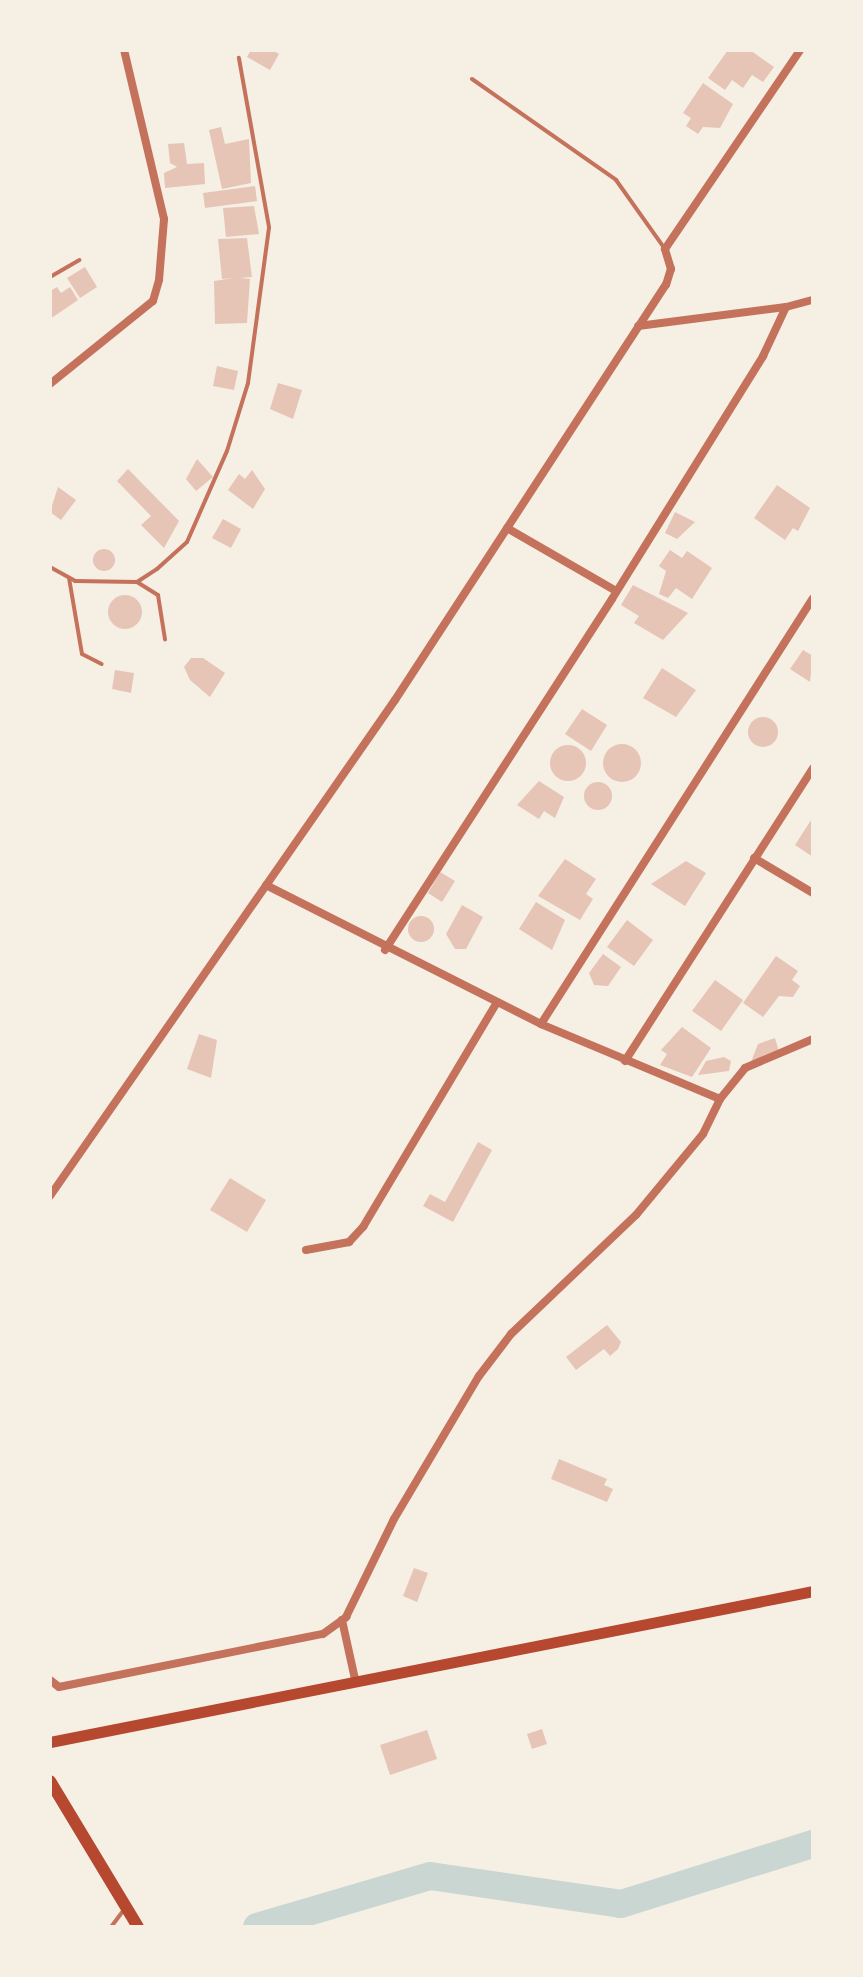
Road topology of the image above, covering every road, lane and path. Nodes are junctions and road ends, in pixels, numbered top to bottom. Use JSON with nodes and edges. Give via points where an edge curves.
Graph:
{"nodes":[{"id":1,"x":124,"y":50,"type":"edge"},
{"id":2,"x":800,"y":50,"type":"edge"},
{"id":3,"x":239,"y":58,"type":"dead end"},
{"id":4,"x":472,"y":79,"type":"dead end"},
{"id":5,"x":665,"y":249,"type":"junction"},
{"id":6,"x":80,"y":260,"type":"dead end"},
{"id":7,"x":50,"y":276,"type":"edge"},
{"id":8,"x":813,"y":300,"type":"edge"},
{"id":9,"x":786,"y":307,"type":"junction"},
{"id":10,"x":638,"y":326,"type":"junction"},
{"id":11,"x":50,"y":384,"type":"edge"},
{"id":12,"x":507,"y":528,"type":"junction"},
{"id":13,"x":50,"y":567,"type":"edge"},
{"id":14,"x":69,"y":578,"type":"junction"},
{"id":15,"x":137,"y":582,"type":"junction"},
{"id":16,"x":616,"y":591,"type":"junction"},
{"id":17,"x":813,"y":598,"type":"edge"},
{"id":18,"x":165,"y":640,"type":"dead end"},
{"id":19,"x":102,"y":664,"type":"dead end"},
{"id":20,"x":813,"y":768,"type":"edge"},
{"id":21,"x":754,"y":858,"type":"junction"},
{"id":22,"x":266,"y":886,"type":"junction"},
{"id":23,"x":813,"y":893,"type":"edge"},
{"id":24,"x":386,"y":950,"type":"junction"},
{"id":25,"x":497,"y":1002,"type":"junction"},
{"id":26,"x":541,"y":1024,"type":"junction"},
{"id":27,"x":813,"y":1039,"type":"edge"},
{"id":28,"x":625,"y":1061,"type":"junction"},
{"id":29,"x":720,"y":1099,"type":"junction"},
{"id":30,"x":50,"y":1196,"type":"edge"},
{"id":31,"x":306,"y":1250,"type":"dead end"},
{"id":32,"x":813,"y":1591,"type":"edge"},
{"id":33,"x":342,"y":1620,"type":"junction"},
{"id":34,"x":355,"y":1679,"type":"junction"},
{"id":35,"x":50,"y":1680,"type":"edge"},
{"id":36,"x":50,"y":1742,"type":"edge"},
{"id":37,"x":50,"y":1781,"type":"edge"},
{"id":38,"x":126,"y":1908,"type":"junction"},
{"id":39,"x":111,"y":1927,"type":"edge"},
{"id":40,"x":138,"y":1927,"type":"edge"}],
"edges":[{"from":1,"to":11,"type":"street","via":[[164,219],[159,280],[152,301]]},
{"from":2,"to":5,"type":"street"},
{"from":3,"to":15,"type":"lane","via":[[269,227],[248,383],[187,542]]},
{"from":4,"to":5,"type":"lane","via":[[616,180]]},
{"from":5,"to":10,"type":"street","via":[[671,269],[666,284]]},
{"from":6,"to":7,"type":"lane"},
{"from":8,"to":9,"type":"street"},
{"from":9,"to":10,"type":"street"},
{"from":9,"to":16,"type":"street","via":[[763,356]]},
{"from":10,"to":12,"type":"street"},
{"from":12,"to":16,"type":"street"},
{"from":12,"to":22,"type":"street"},
{"from":13,"to":14,"type":"lane"},
{"from":14,"to":15,"type":"lane"},
{"from":14,"to":19,"type":"lane","via":[[82,654]]},
{"from":15,"to":18,"type":"lane","via":[[158,595]]},
{"from":16,"to":24,"type":"street"},
{"from":17,"to":26,"type":"street"},
{"from":20,"to":21,"type":"street"},
{"from":21,"to":23,"type":"street"},
{"from":21,"to":28,"type":"street"},
{"from":22,"to":24,"type":"street"},
{"from":22,"to":30,"type":"street"},
{"from":24,"to":25,"type":"street"},
{"from":25,"to":26,"type":"street"},
{"from":25,"to":31,"type":"street","via":[[363,1227],[349,1242]]},
{"from":26,"to":28,"type":"street"},
{"from":27,"to":29,"type":"street","via":[[745,1068]]},
{"from":28,"to":29,"type":"street"},
{"from":29,"to":33,"type":"street","via":[[703,1134],[636,1214],[511,1334],[479,1376]]},
{"from":32,"to":34,"type":"main road"},
{"from":33,"to":34,"type":"street"},
{"from":33,"to":35,"type":"street","via":[[323,1634],[59,1686]]},
{"from":34,"to":36,"type":"main road"},
{"from":37,"to":38,"type":"main road"},
{"from":38,"to":39,"type":"lane"},
{"from":38,"to":40,"type":"main road"}]}
